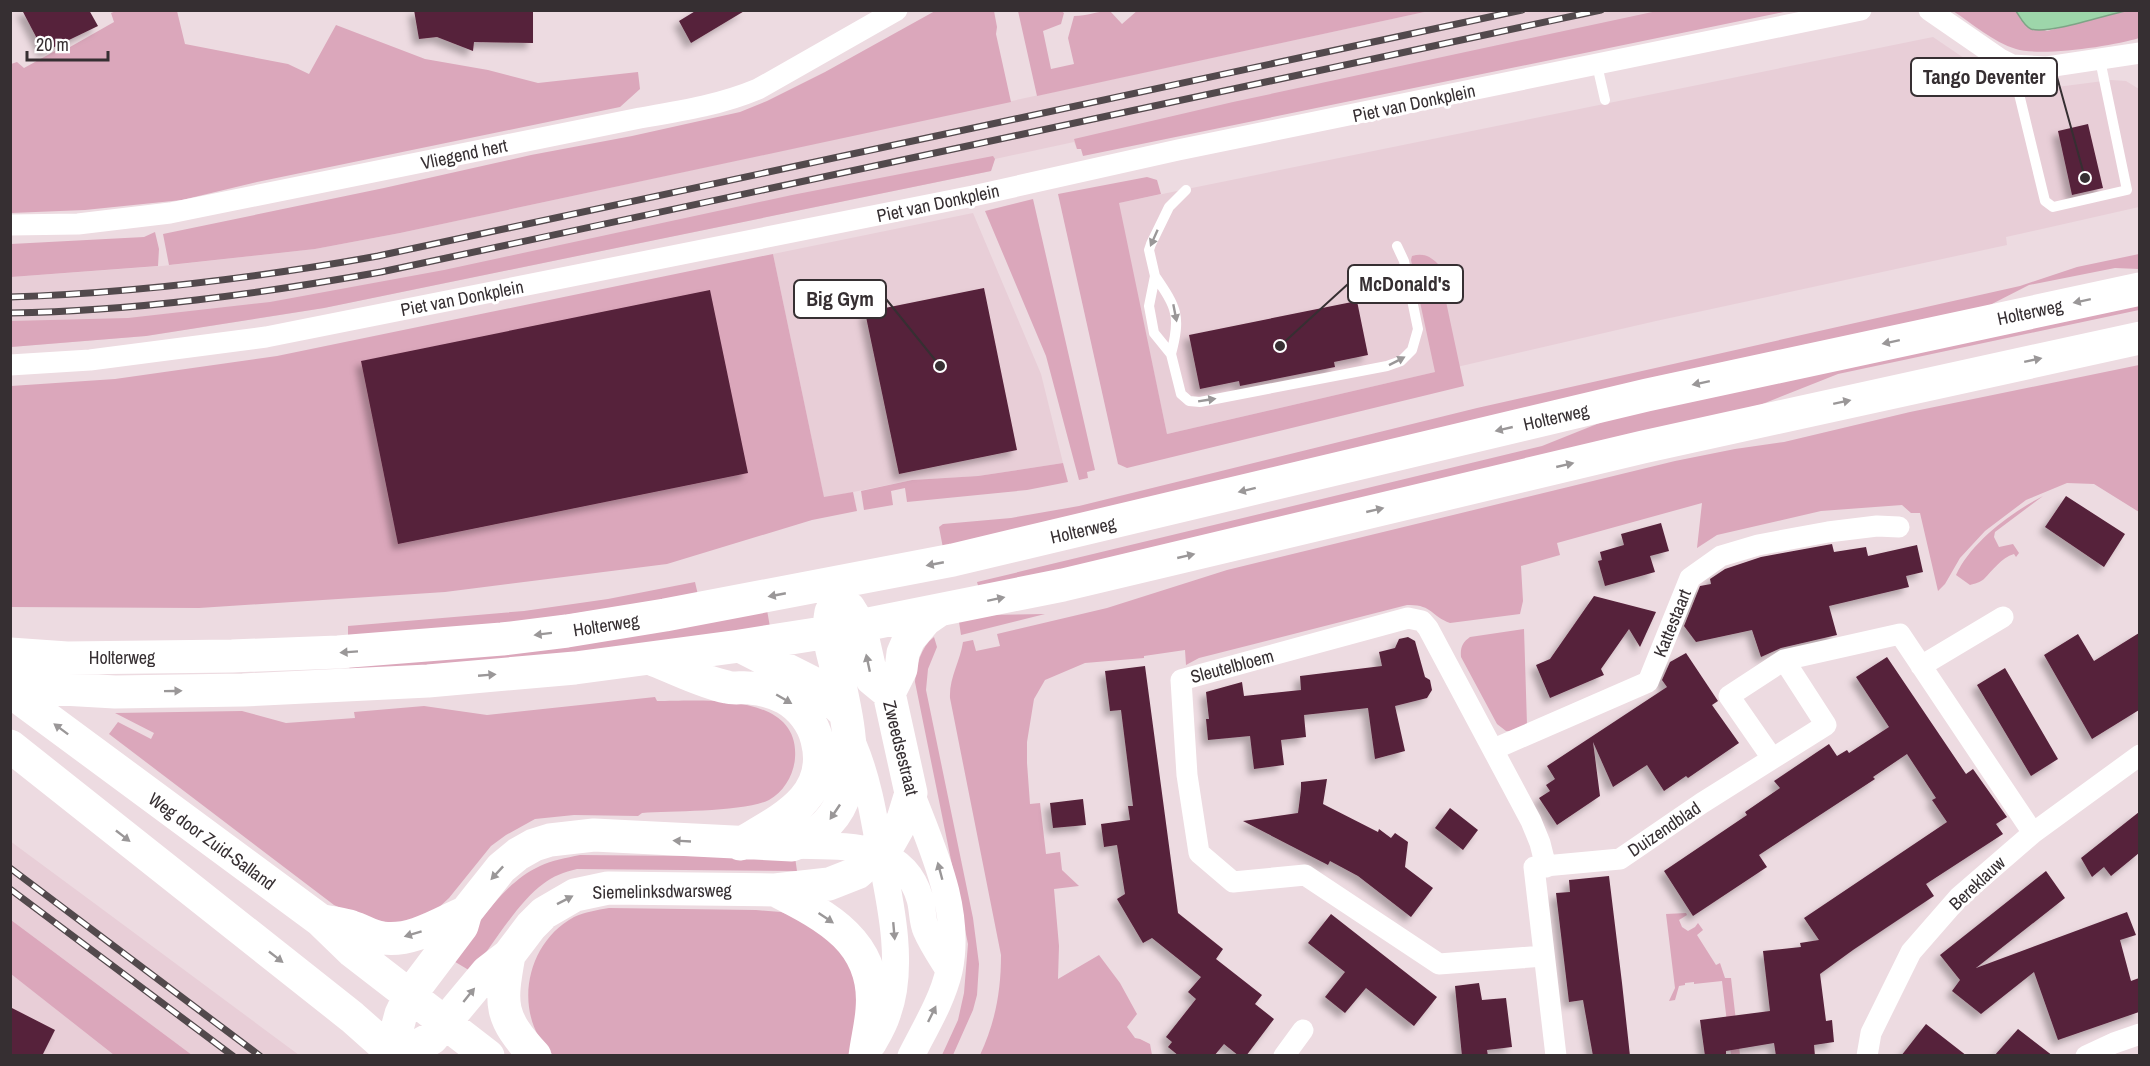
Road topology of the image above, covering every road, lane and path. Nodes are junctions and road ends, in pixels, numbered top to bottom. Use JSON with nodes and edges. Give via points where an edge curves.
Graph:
{"nodes":[{"id":1,"x":897,"y":10,"type":"edge"},
{"id":2,"x":1861,"y":10,"type":"edge"},
{"id":3,"x":1929,"y":10,"type":"edge"},
{"id":4,"x":2139,"y":53,"type":"edge"},
{"id":5,"x":2100,"y":60,"type":"junction"},
{"id":6,"x":1597,"y":65,"type":"junction"},
{"id":7,"x":2012,"y":65,"type":"junction"},
{"id":8,"x":1605,"y":100,"type":"dead end"},
{"id":9,"x":1186,"y":190,"type":"dead end"},
{"id":10,"x":10,"y":225,"type":"edge"},
{"id":11,"x":1397,"y":246,"type":"dead end"},
{"id":12,"x":1155,"y":276,"type":"junction"},
{"id":13,"x":2139,"y":289,"type":"edge"},
{"id":14,"x":2139,"y":338,"type":"edge"},
{"id":15,"x":1171,"y":354,"type":"junction"},
{"id":16,"x":10,"y":365,"type":"edge"},
{"id":17,"x":1899,"y":527,"type":"dead end"},
{"id":18,"x":834,"y":583,"type":"junction"},
{"id":19,"x":938,"y":611,"type":"junction"},
{"id":20,"x":2003,"y":617,"type":"dead end"},
{"id":21,"x":844,"y":629,"type":"junction"},
{"id":22,"x":740,"y":646,"type":"junction"},
{"id":23,"x":10,"y":654,"type":"edge"},
{"id":24,"x":650,"y":658,"type":"junction"},
{"id":25,"x":1784,"y":660,"type":"junction"},
{"id":26,"x":1921,"y":666,"type":"junction"},
{"id":27,"x":10,"y":686,"type":"edge"},
{"id":28,"x":10,"y":691,"type":"edge"},
{"id":29,"x":889,"y":693,"type":"junction"},
{"id":30,"x":848,"y":724,"type":"junction"},
{"id":31,"x":10,"y":746,"type":"edge"},
{"id":32,"x":1494,"y":749,"type":"junction"},
{"id":33,"x":2139,"y":754,"type":"edge"},
{"id":34,"x":1772,"y":758,"type":"junction"},
{"id":35,"x":911,"y":793,"type":"junction"},
{"id":36,"x":2033,"y":833,"type":"junction"},
{"id":37,"x":740,"y":844,"type":"junction"},
{"id":38,"x":792,"y":845,"type":"junction"},
{"id":39,"x":880,"y":853,"type":"junction"},
{"id":40,"x":1545,"y":867,"type":"junction"},
{"id":41,"x":775,"y":890,"type":"junction"},
{"id":42,"x":466,"y":912,"type":"junction"},
{"id":43,"x":320,"y":920,"type":"junction"},
{"id":44,"x":509,"y":955,"type":"junction"},
{"id":45,"x":1544,"y":956,"type":"junction"},
{"id":46,"x":949,"y":970,"type":"junction"},
{"id":47,"x":410,"y":995,"type":"junction"},
{"id":48,"x":446,"y":1023,"type":"junction"},
{"id":49,"x":1303,"y":1030,"type":"dead end"},
{"id":50,"x":2139,"y":1034,"type":"edge"},
{"id":51,"x":394,"y":1053,"type":"edge"},
{"id":52,"x":488,"y":1056,"type":"edge"},
{"id":53,"x":535,"y":1056,"type":"edge"},
{"id":54,"x":866,"y":1056,"type":"edge"},
{"id":55,"x":911,"y":1056,"type":"edge"},
{"id":56,"x":1284,"y":1056,"type":"edge"},
{"id":57,"x":1556,"y":1056,"type":"edge"},
{"id":58,"x":1867,"y":1056,"type":"edge"},
{"id":59,"x":2086,"y":1056,"type":"edge"}],
"edges":[{"from":1,"to":10,"type":"street","name":"Vliegend hert","via":[[758,89],[706,107],[170,213],[78,224]]},
{"from":2,"to":6,"type":"street","name":"Piet van Donkplein"},
{"from":3,"to":7,"type":"street"},
{"from":4,"to":5,"type":"street"},
{"from":5,"to":7,"type":"street","via":[[2047,67]]},
{"from":5,"to":7,"type":"lane","via":[[2127,189],[2053,207],[2045,201]]},
{"from":6,"to":8,"type":"lane"},
{"from":6,"to":16,"type":"street","name":"Piet van Donkplein","via":[[266,337],[90,360]]},
{"from":9,"to":12,"type":"lane","one_way":true,"via":[[1169,207],[1150,244]]},
{"from":15,"to":11,"type":"lane","one_way":true,"via":[[1179,391],[1196,402],[1401,361],[1412,350],[1418,330],[1404,261]]},
{"from":12,"to":15,"type":"lane","via":[[1149,306],[1154,333]]},
{"from":12,"to":15,"type":"lane","one_way":true,"via":[[1173,301],[1178,328]]},
{"from":13,"to":18,"type":"main road","name":"Holterweg","one_way":true,"via":[[1647,395],[1073,533]]},
{"from":19,"to":14,"type":"main road","name":"Holterweg","one_way":true,"via":[[1742,424]]},
{"from":17,"to":32,"type":"street","name":"Kattestaart","via":[[1828,532],[1721,556],[1690,578],[1648,682]]},
{"from":18,"to":21,"type":"main road","name":"Zweedsestraat"},
{"from":18,"to":23,"type":"main road","name":"Holterweg","one_way":true,"via":[[567,631],[438,646],[232,656],[67,658]]},
{"from":19,"to":21,"type":"main road","name":"Holterweg"},
{"from":19,"to":29,"type":"main road","via":[[909,639]]},
{"from":20,"to":26,"type":"street"},
{"from":21,"to":22,"type":"main road","name":"Holterweg"},
{"from":29,"to":21,"type":"main road","name":"Zweedsestraat","one_way":true,"via":[[872,679]]},
{"from":21,"to":30,"type":"main road","name":"Zweedsestraat"},
{"from":22,"to":24,"type":"main road","name":"Holterweg"},
{"from":22,"to":30,"type":"main road","via":[[815,684]]},
{"from":27,"to":24,"type":"main road","name":"Holterweg","one_way":true,"via":[[115,692],[243,690],[428,681]]},
{"from":24,"to":37,"type":"main road","one_way":true,"via":[[728,688],[750,688],[786,698],[815,733],[819,765],[811,790],[793,812]]},
{"from":25,"to":26,"type":"street","via":[[1900,634]]},
{"from":25,"to":34,"type":"street","name":"Duizendblad","via":[[1826,724]]},
{"from":25,"to":34,"type":"street","via":[[1729,696]]},
{"from":26,"to":36,"type":"street"},
{"from":43,"to":28,"type":"main road","name":"Weg door Zuid-Salland","one_way":true},
{"from":29,"to":35,"type":"main road","name":"Zweedsestraat"},
{"from":30,"to":38,"type":"main road","name":"Zweedsestraat","one_way":true,"via":[[849,782],[838,809],[813,836]]},
{"from":30,"to":39,"type":"street","name":"Zweedsestraat","via":[[867,783]]},
{"from":31,"to":51,"type":"main road","one_way":true},
{"from":32,"to":40,"type":"street","name":"Sleutelbloem","via":[[1531,821]]},
{"from":32,"to":45,"type":"street","name":"Sleutelbloem","via":[[1422,621],[1408,618],[1181,680],[1187,775],[1199,853],[1233,882],[1305,875],[1439,964]]},
{"from":33,"to":36,"type":"street","name":"Bereklauw"},
{"from":34,"to":40,"type":"street","name":"Duizendblad","via":[[1620,859]]},
{"from":35,"to":39,"type":"main road","name":"Siemelinksdwarsweg","via":[[903,819]]},
{"from":46,"to":35,"type":"street","name":"Zweedsestraat","one_way":true,"via":[[952,927],[943,879]]},
{"from":36,"to":58,"type":"street","name":"Bereklauw","via":[[1959,897],[1911,952],[1871,1033]]},
{"from":37,"to":38,"type":"main road"},
{"from":37,"to":42,"type":"main road","one_way":true,"via":[[594,836],[550,840],[518,854],[501,868]]},
{"from":38,"to":39,"type":"street","via":[[862,848]]},
{"from":39,"to":41,"type":"main road","name":"Siemelinksdwarsweg","via":[[856,873],[829,884]]},
{"from":39,"to":46,"type":"street","via":[[904,870],[913,882],[925,929]]},
{"from":39,"to":54,"type":"street","name":"Zweedsestraat","one_way":true,"via":[[893,924],[894,972],[888,1014]]},
{"from":40,"to":45,"type":"street","via":[[1534,867]]},
{"from":44,"to":41,"type":"main road","name":"Siemelinksdwarsweg","one_way":true,"via":[[544,913],[590,891]]},
{"from":41,"to":54,"type":"main road","one_way":true,"via":[[834,923],[861,955],[872,989]]},
{"from":42,"to":43,"type":"main road","one_way":true,"via":[[401,938],[383,938]]},
{"from":42,"to":47,"type":"main road","via":[[462,926]]},
{"from":43,"to":47,"type":"main road","name":"Weg door Zuid-Salland","via":[[352,951]]},
{"from":48,"to":44,"type":"main road","name":"Siemelinksdwarsweg","one_way":true,"via":[[488,972]]},
{"from":44,"to":53,"type":"main road","via":[[504,1008],[514,1033]]},
{"from":45,"to":57,"type":"street"},
{"from":55,"to":46,"type":"street","name":"Zweedsestraat","one_way":true},
{"from":47,"to":48,"type":"main road","name":"Weg door Zuid-Salland"},
{"from":47,"to":51,"type":"main road","via":[[401,1014]]},
{"from":48,"to":51,"type":"main road","name":"Siemelinksdwarsweg","via":[[432,1038]]},
{"from":48,"to":52,"type":"main road","name":"Weg door Zuid-Salland"},
{"from":49,"to":56,"type":"street"},
{"from":50,"to":59,"type":"street"}]}
